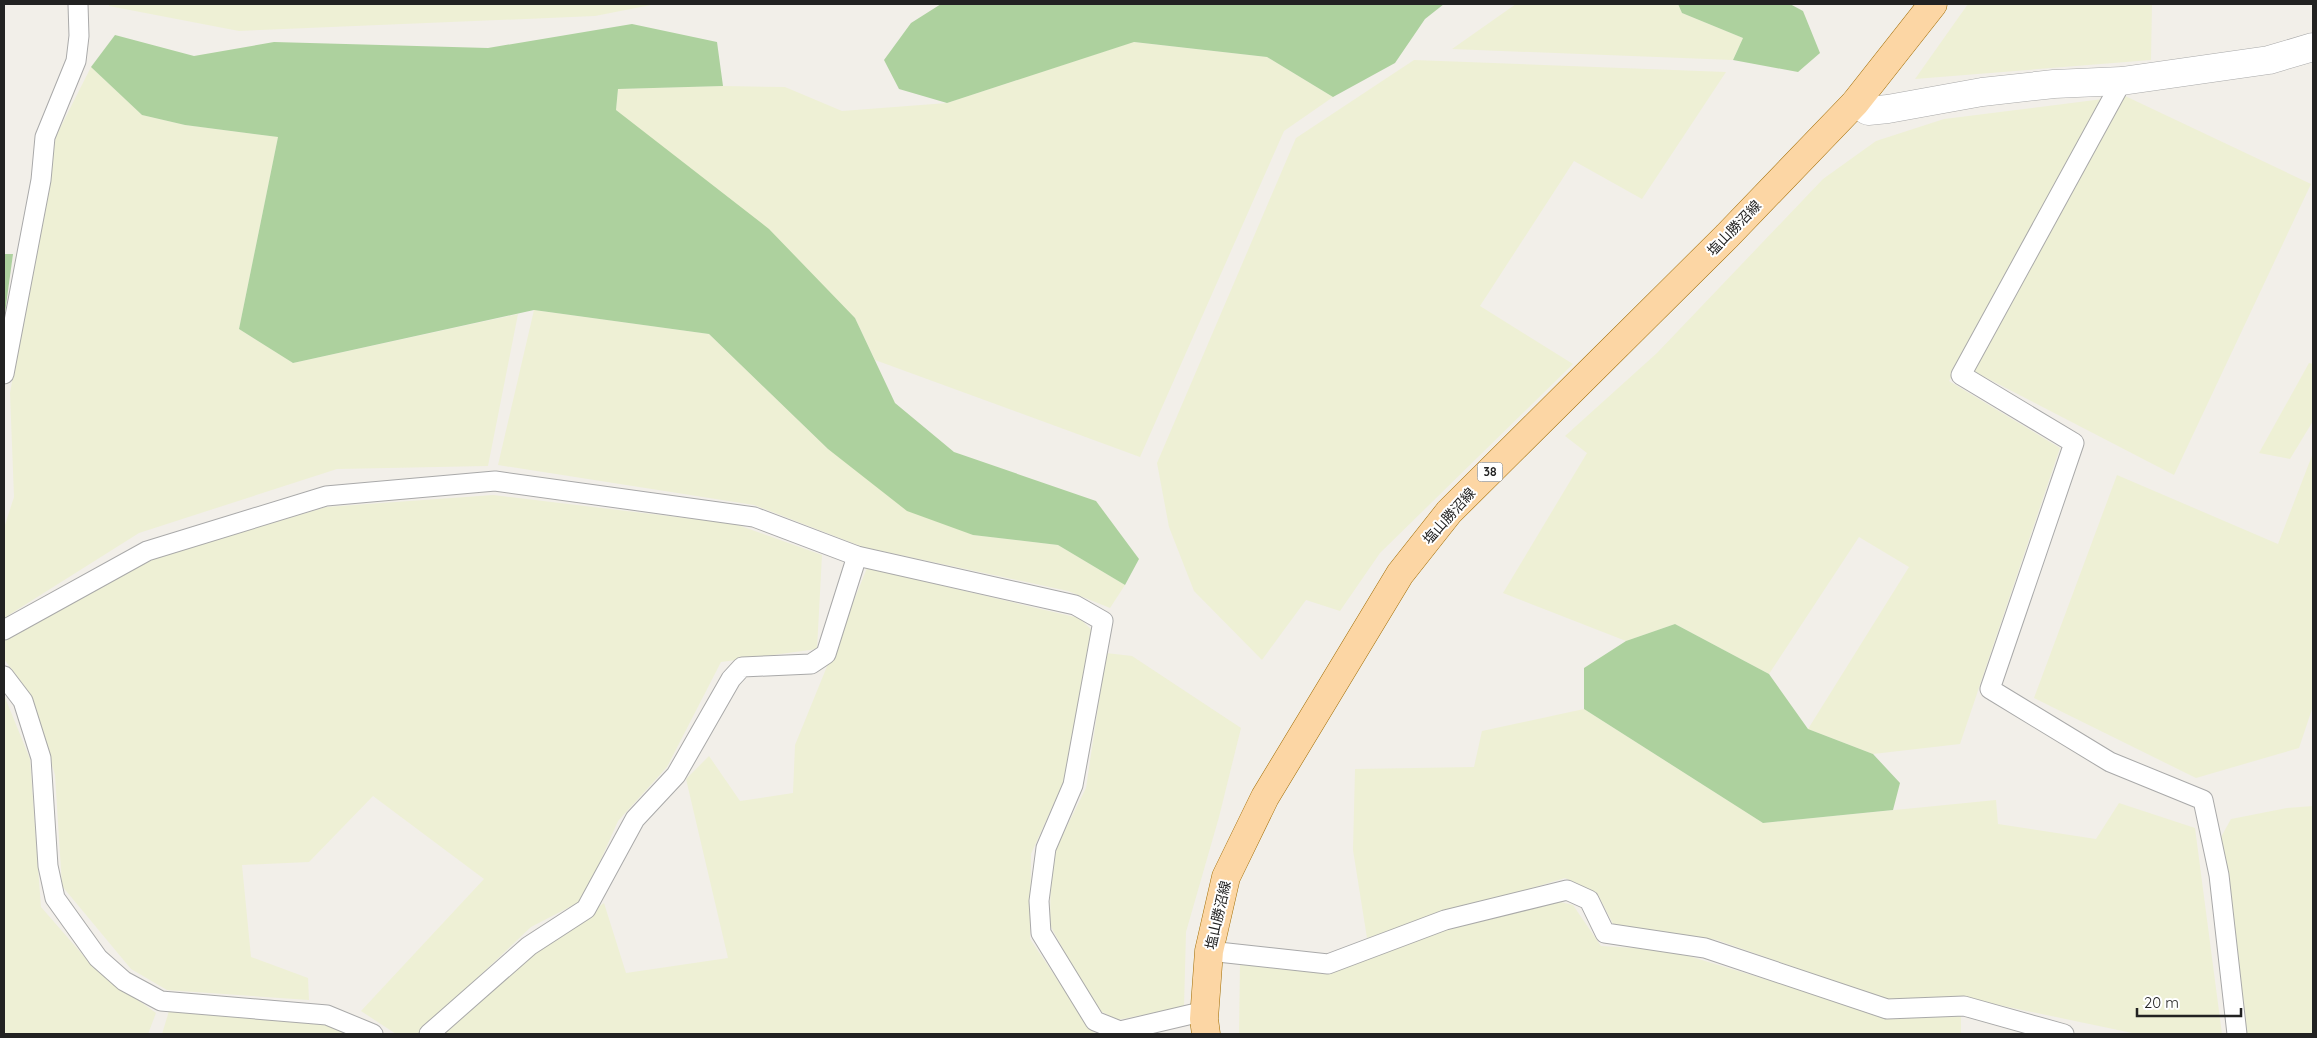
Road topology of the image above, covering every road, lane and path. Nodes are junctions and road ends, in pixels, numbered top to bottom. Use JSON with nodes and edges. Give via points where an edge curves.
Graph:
{"nodes":[{"id":1,"x":78,"y":4,"type":"edge"},
{"id":2,"x":1933,"y":4,"type":"edge"},
{"id":3,"x":2313,"y":48,"type":"edge"},
{"id":4,"x":2122,"y":81,"type":"junction"},
{"id":5,"x":1854,"y":103,"type":"junction"},
{"id":6,"x":4,"y":374,"type":"edge"},
{"id":7,"x":857,"y":556,"type":"junction"},
{"id":8,"x":4,"y":630,"type":"edge"},
{"id":9,"x":4,"y":676,"type":"edge"},
{"id":10,"x":1208,"y":951,"type":"junction"},
{"id":11,"x":1206,"y":1023,"type":"edge"},
{"id":12,"x":374,"y":1034,"type":"edge"},
{"id":13,"x":428,"y":1034,"type":"edge"},
{"id":14,"x":2064,"y":1034,"type":"edge"},
{"id":15,"x":2237,"y":1034,"type":"edge"}],
"edges":[{"from":1,"to":6,"type":"lane","via":[[76,61],[45,137],[41,180]]},
{"from":2,"to":5,"type":"main road","name":"塩山勝沼線","number":"38"},
{"from":3,"to":4,"type":"street","via":[[2269,60]]},
{"from":4,"to":5,"type":"street","via":[[1982,92],[1868,111]]},
{"from":4,"to":15,"type":"lane","via":[[1960,375],[2074,443],[1990,689],[2110,762],[2203,800],[2220,875]]},
{"from":5,"to":10,"type":"main road","name":"塩山勝沼線","number":"38","via":[[1713,250],[1449,512],[1400,574],[1265,797],[1226,877]]},
{"from":7,"to":8,"type":"lane","via":[[754,517],[494,481],[326,496],[147,551]]},
{"from":7,"to":11,"type":"lane","via":[[1075,605],[1103,621],[1073,785],[1046,848],[1039,901],[1041,934],[1094,1022],[1120,1031]]},
{"from":7,"to":13,"type":"lane","via":[[826,654],[811,664],[742,667],[731,679],[676,775],[635,819],[586,909],[529,946]]},
{"from":9,"to":12,"type":"lane","via":[[23,701],[41,758],[48,866],[54,898],[98,958],[124,981],[162,1001],[327,1014]]},
{"from":10,"to":11,"type":"main road","name":"塩山勝沼線","number":"38"},
{"from":10,"to":14,"type":"lane","via":[[1328,964],[1444,920],[1567,890],[1588,900],[1605,933],[1705,948],[1887,1009],[1964,1006]]}]}
